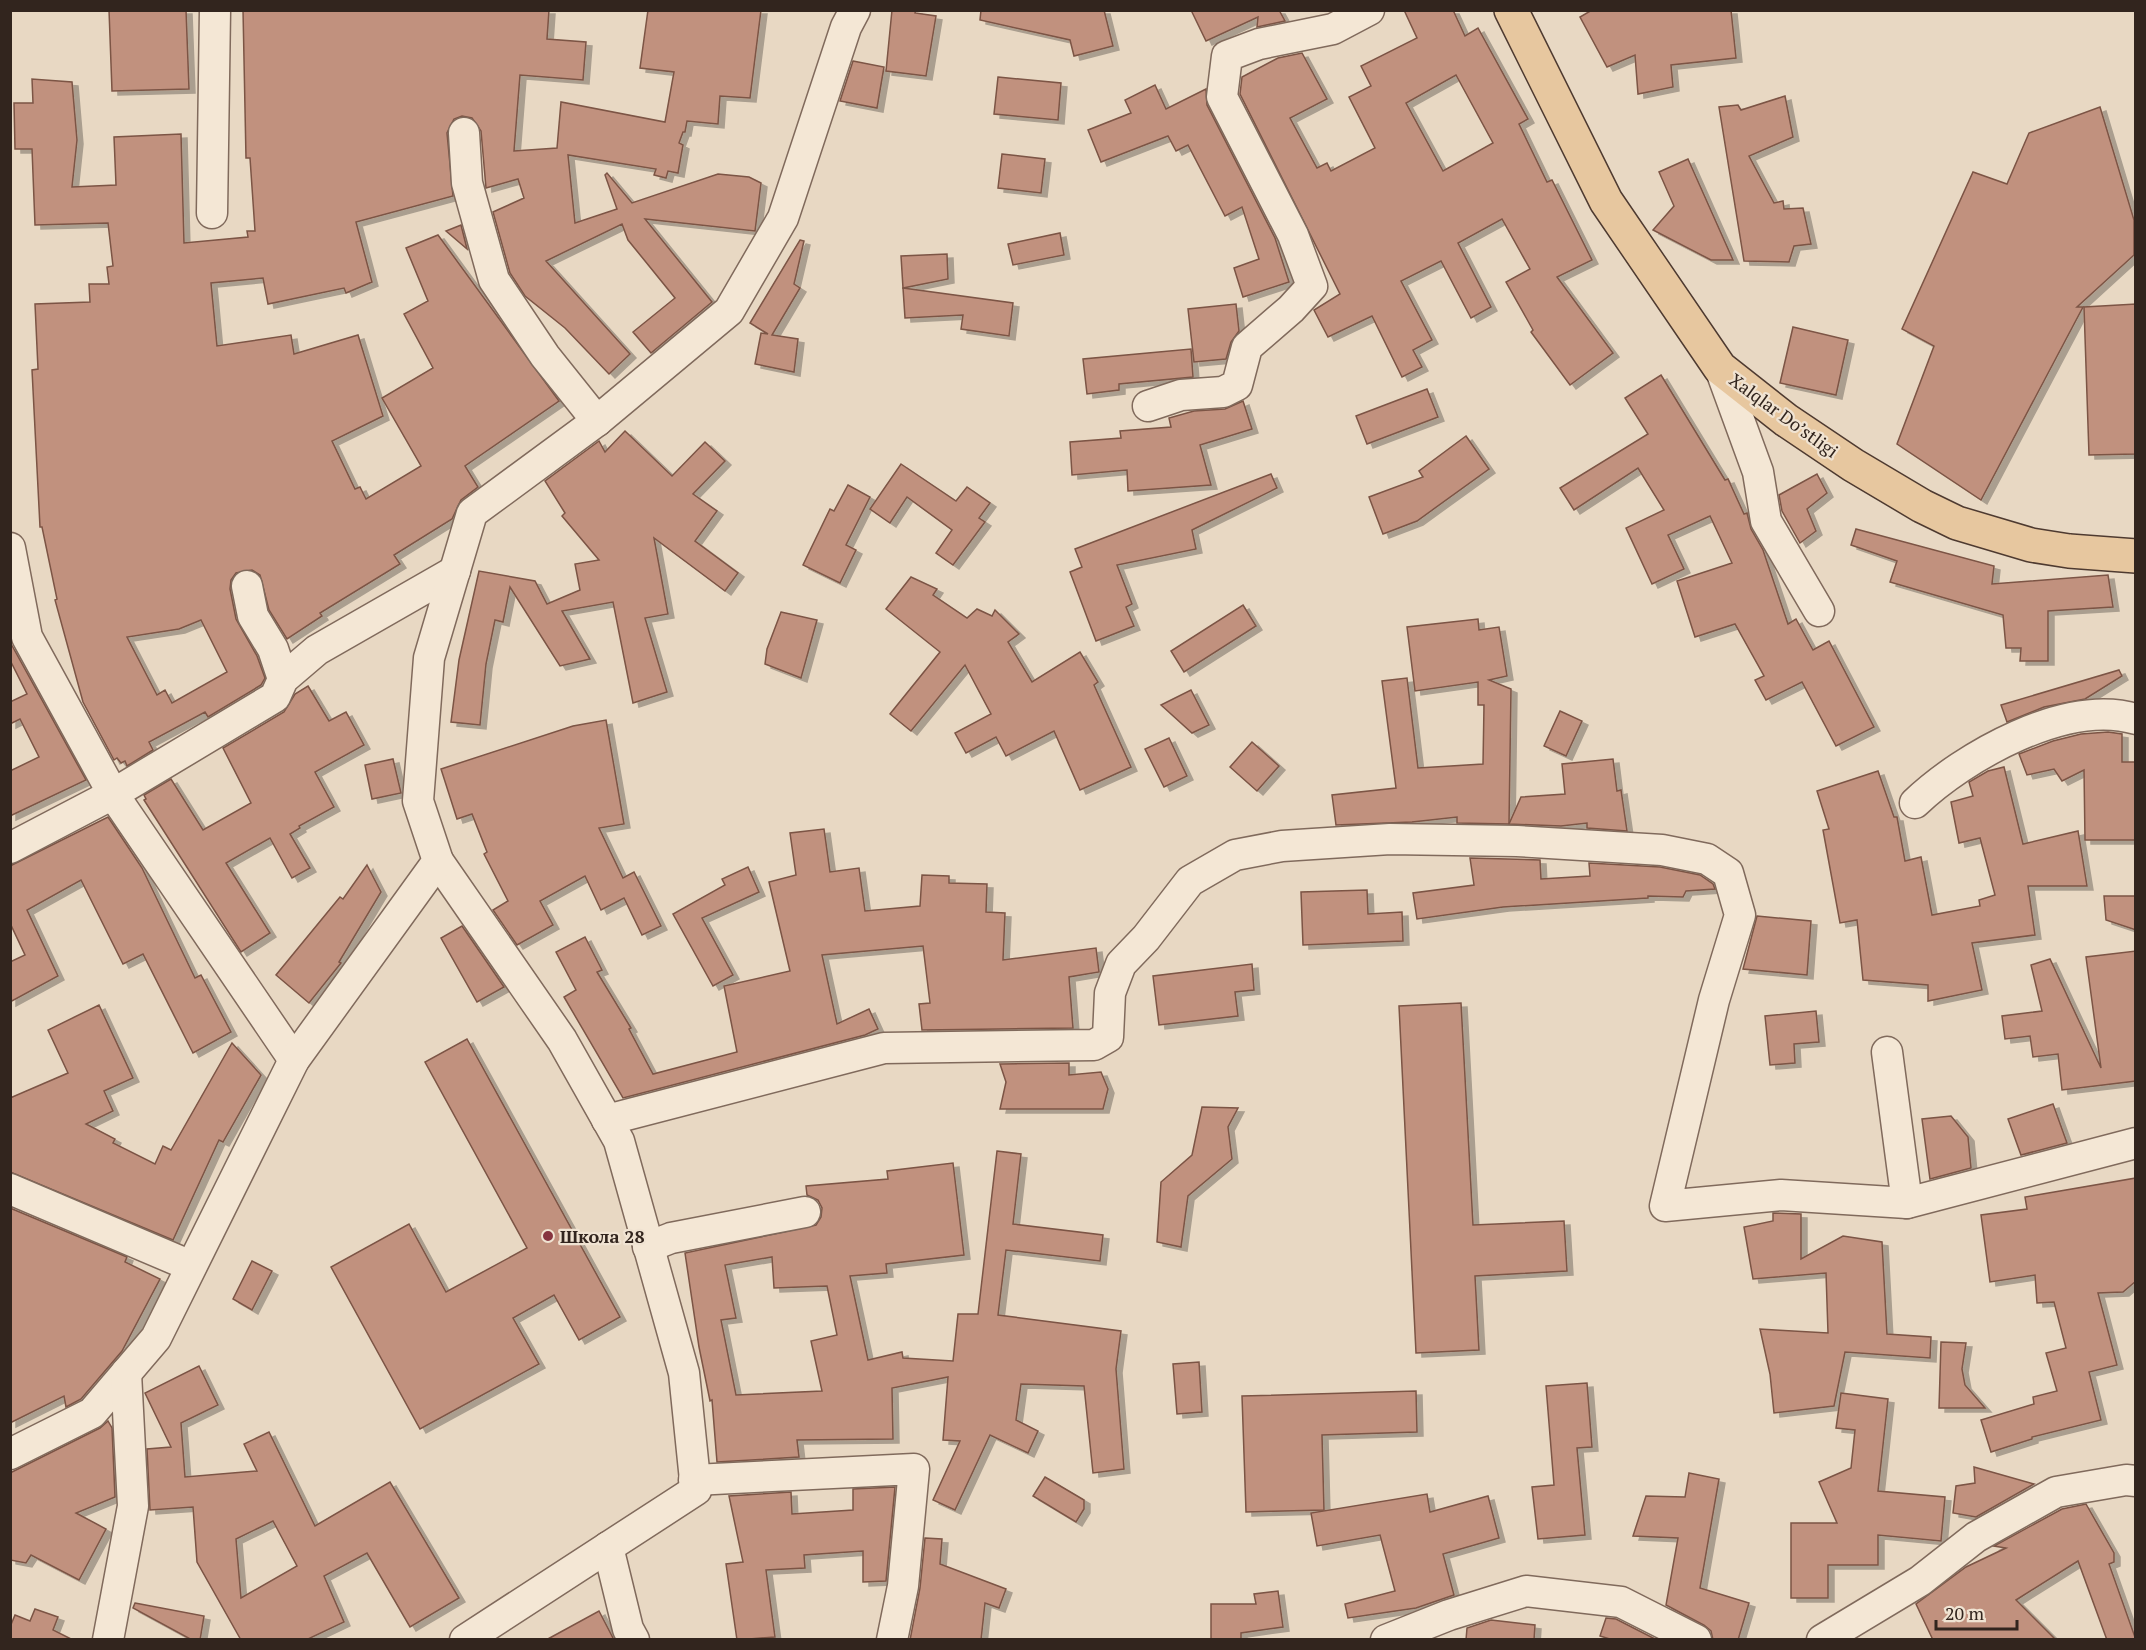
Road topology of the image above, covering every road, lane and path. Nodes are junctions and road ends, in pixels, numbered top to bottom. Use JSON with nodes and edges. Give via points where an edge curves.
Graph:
{"nodes":[{"id":1,"x":214,"y":10,"type":"edge"},
{"id":2,"x":855,"y":10,"type":"edge"},
{"id":3,"x":1369,"y":10,"type":"edge"},
{"id":4,"x":1511,"y":10,"type":"edge"},
{"id":5,"x":464,"y":133,"type":"dead end"},
{"id":6,"x":212,"y":213,"type":"dead end"},
{"id":7,"x":1720,"y":368,"type":"junction"},
{"id":8,"x":1148,"y":406,"type":"dead end"},
{"id":9,"x":597,"y":421,"type":"junction"},
{"id":10,"x":10,"y":548,"type":"edge"},
{"id":11,"x":2136,"y":556,"type":"edge"},
{"id":12,"x":455,"y":571,"type":"junction"},
{"id":13,"x":247,"y":586,"type":"dead end"},
{"id":14,"x":1819,"y":611,"type":"dead end"},
{"id":15,"x":283,"y":679,"type":"junction"},
{"id":16,"x":2136,"y":719,"type":"edge"},
{"id":17,"x":113,"y":794,"type":"junction"},
{"id":18,"x":1915,"y":803,"type":"dead end"},
{"id":19,"x":10,"y":848,"type":"edge"},
{"id":20,"x":438,"y":861,"type":"junction"},
{"id":21,"x":1887,"y":1052,"type":"dead end"},
{"id":22,"x":294,"y":1060,"type":"junction"},
{"id":23,"x":607,"y":1120,"type":"junction"},
{"id":24,"x":2136,"y":1143,"type":"edge"},
{"id":25,"x":10,"y":1189,"type":"edge"},
{"id":26,"x":1907,"y":1203,"type":"junction"},
{"id":27,"x":805,"y":1212,"type":"dead end"},
{"id":28,"x":648,"y":1247,"type":"junction"},
{"id":29,"x":191,"y":1266,"type":"junction"},
{"id":30,"x":126,"y":1373,"type":"junction"},
{"id":31,"x":10,"y":1454,"type":"edge"},
{"id":32,"x":694,"y":1480,"type":"junction"},
{"id":33,"x":2136,"y":1480,"type":"edge"},
{"id":34,"x":608,"y":1547,"type":"junction"},
{"id":35,"x":108,"y":1640,"type":"edge"},
{"id":36,"x":465,"y":1640,"type":"edge"},
{"id":37,"x":634,"y":1640,"type":"edge"},
{"id":38,"x":892,"y":1640,"type":"edge"},
{"id":39,"x":1386,"y":1640,"type":"edge"},
{"id":40,"x":1696,"y":1640,"type":"edge"},
{"id":41,"x":1822,"y":1640,"type":"edge"}],
"edges":[{"from":1,"to":6,"type":"street"},
{"from":2,"to":9,"type":"street","via":[[783,218],[729,311]]},
{"from":3,"to":8,"type":"street","via":[[1333,29],[1259,44],[1227,56],[1222,97],[1293,235],[1312,286],[1247,347],[1237,385],[1223,392],[1180,395]]},
{"from":4,"to":7,"type":"main road","name":"Xalqlar Do’stligi","via":[[1606,201]]},
{"from":5,"to":9,"type":"street","via":[[467,183],[494,280],[545,357]]},
{"from":7,"to":11,"type":"main road","name":"Xalqlar Do’stligi","via":[[1786,420],[1853,465],[1922,507],[1957,523],[2031,545]]},
{"from":7,"to":14,"type":"street","via":[[1758,472],[1766,521]]},
{"from":9,"to":12,"type":"street","via":[[472,513]]},
{"from":10,"to":17,"type":"street","via":[[27,637]]},
{"from":12,"to":15,"type":"street","via":[[317,650]]},
{"from":12,"to":20,"type":"street","via":[[429,658],[418,801]]},
{"from":13,"to":15,"type":"street","via":[[253,616],[273,649]]},
{"from":15,"to":17,"type":"street","via":[[275,697]]},
{"from":16,"to":18,"type":"street","via":[[2084,715],[2021,734],[1940,779]]},
{"from":17,"to":19,"type":"street"},
{"from":17,"to":22,"type":"street"},
{"from":20,"to":22,"type":"street"},
{"from":20,"to":23,"type":"street","via":[[562,1040]]},
{"from":21,"to":26,"type":"street"},
{"from":22,"to":29,"type":"street"},
{"from":23,"to":26,"type":"street","via":[[884,1048],[1094,1045],[1108,1037],[1110,993],[1121,964],[1190,881],[1235,855],[1282,846],[1390,839],[1517,841],[1662,850],[1707,859],[1728,873],[1740,915],[1714,1000],[1665,1206],[1781,1195]]},
{"from":23,"to":28,"type":"street","via":[[619,1142]]},
{"from":24,"to":26,"type":"street"},
{"from":25,"to":29,"type":"street"},
{"from":27,"to":28,"type":"street","via":[[671,1238]]},
{"from":28,"to":32,"type":"street","via":[[684,1373]]},
{"from":29,"to":30,"type":"street","via":[[156,1338]]},
{"from":30,"to":31,"type":"street","via":[[92,1413]]},
{"from":30,"to":35,"type":"street","via":[[133,1506]]},
{"from":32,"to":34,"type":"street","via":[[696,1490]]},
{"from":32,"to":38,"type":"street","via":[[914,1469],[903,1586]]},
{"from":33,"to":41,"type":"street","via":[[2056,1492],[1976,1537],[1920,1581]]},
{"from":34,"to":36,"type":"street"},
{"from":34,"to":37,"type":"street"},
{"from":39,"to":40,"type":"street","via":[[1526,1591],[1621,1602]]}]}
